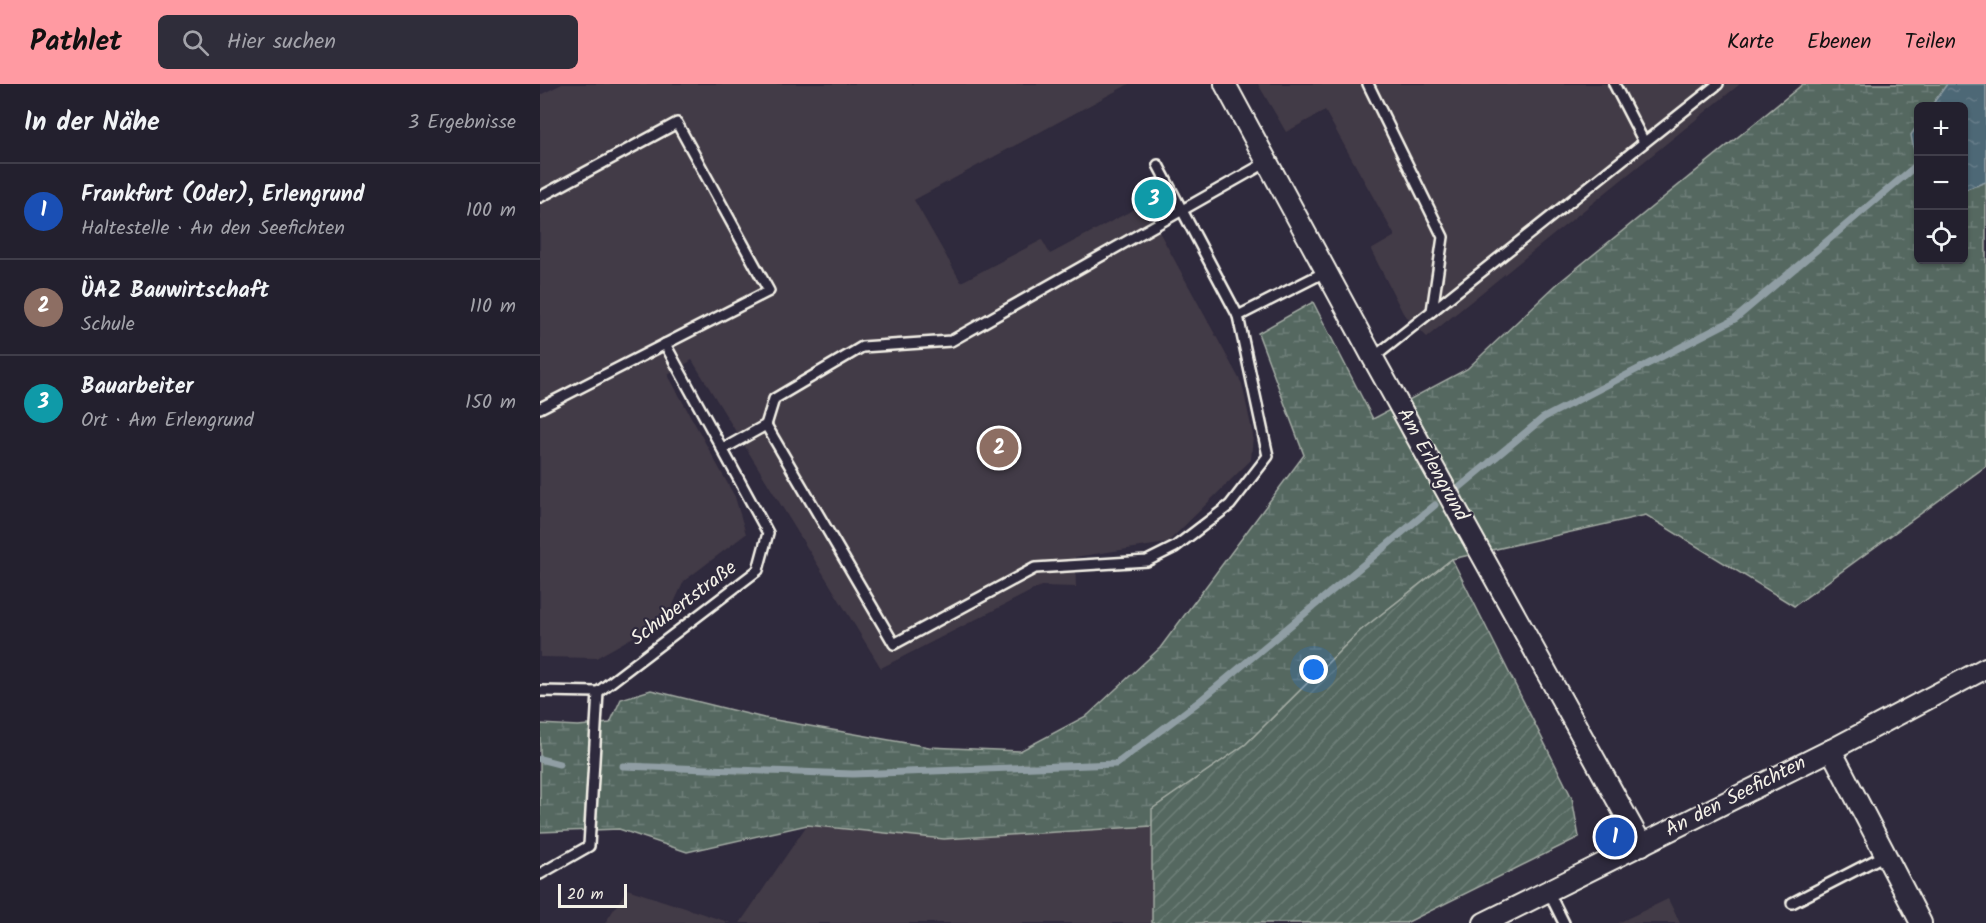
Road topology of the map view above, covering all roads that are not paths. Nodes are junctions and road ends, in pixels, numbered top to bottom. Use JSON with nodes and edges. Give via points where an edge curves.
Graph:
{"nodes":[{"id":1,"x":1225,"y":84,"type":"edge"},
{"id":2,"x":1368,"y":84,"type":"edge"},
{"id":3,"x":1614,"y":84,"type":"edge"},
{"id":4,"x":1718,"y":84,"type":"edge"},
{"id":5,"x":1644,"y":142,"type":"junction"},
{"id":6,"x":1267,"y":162,"type":"junction"},
{"id":7,"x":1158,"y":165,"type":"dead end"},
{"id":8,"x":540,"y":197,"type":"edge"},
{"id":9,"x":1182,"y":210,"type":"junction"},
{"id":10,"x":1326,"y":271,"type":"junction"},
{"id":11,"x":1432,"y":312,"type":"junction"},
{"id":12,"x":1238,"y":316,"type":"junction"},
{"id":13,"x":665,"y":344,"type":"junction"},
{"id":14,"x":1373,"y":358,"type":"junction"},
{"id":15,"x":540,"y":408,"type":"edge"},
{"id":16,"x":766,"y":425,"type":"junction"},
{"id":17,"x":723,"y":449,"type":"junction"},
{"id":18,"x":1986,"y":668,"type":"edge"},
{"id":19,"x":540,"y":691,"type":"edge"},
{"id":20,"x":598,"y":692,"type":"junction"},
{"id":21,"x":1831,"y":750,"type":"junction"},
{"id":22,"x":1642,"y":844,"type":"junction"},
{"id":23,"x":1885,"y":855,"type":"junction"},
{"id":24,"x":540,"y":874,"type":"edge"},
{"id":25,"x":1548,"y":891,"type":"junction"},
{"id":26,"x":1792,"y":903,"type":"dead end"},
{"id":27,"x":1484,"y":923,"type":"edge"},
{"id":28,"x":1564,"y":923,"type":"edge"},
{"id":29,"x":1921,"y":923,"type":"edge"}],
"edges":[{"from":1,"to":6,"type":"street","name":"Am Erlengrund"},
{"from":2,"to":11,"type":"lane","via":[[1443,237]]},
{"from":3,"to":5,"type":"lane"},
{"from":4,"to":5,"type":"lane"},
{"from":5,"to":11,"type":"lane"},
{"from":6,"to":9,"type":"lane"},
{"from":6,"to":10,"type":"street","name":"Am Erlengrund"},
{"from":7,"to":9,"type":"lane"},
{"from":8,"to":13,"type":"lane","via":[[677,123],[769,291]]},
{"from":9,"to":12,"type":"lane"},
{"from":9,"to":16,"type":"lane","via":[[951,340],[862,347],[774,399]]},
{"from":10,"to":12,"type":"lane"},
{"from":10,"to":14,"type":"street","name":"Am Erlengrund"},
{"from":11,"to":14,"type":"lane"},
{"from":12,"to":16,"type":"lane","via":[[1268,456],[1230,505],[1175,547],[1147,561],[1035,568],[894,644]]},
{"from":13,"to":15,"type":"lane"},
{"from":13,"to":17,"type":"lane","name":"Schubertstraße"},
{"from":14,"to":22,"type":"street","name":"Am Erlengrund"},
{"from":16,"to":17,"type":"lane"},
{"from":17,"to":20,"type":"lane","name":"Schubertstraße","via":[[768,533],[758,570]]},
{"from":18,"to":21,"type":"street","name":"An den Seefichten"},
{"from":19,"to":20,"type":"lane"},
{"from":20,"to":24,"type":"lane","via":[[589,846]]},
{"from":21,"to":22,"type":"street","name":"An den Seefichten"},
{"from":21,"to":23,"type":"street"},
{"from":22,"to":25,"type":"street","name":"An den Seefichten"},
{"from":23,"to":26,"type":"lane"},
{"from":23,"to":29,"type":"street"},
{"from":25,"to":27,"type":"street","name":"An den Seefichten"},
{"from":25,"to":28,"type":"lane"}]}
